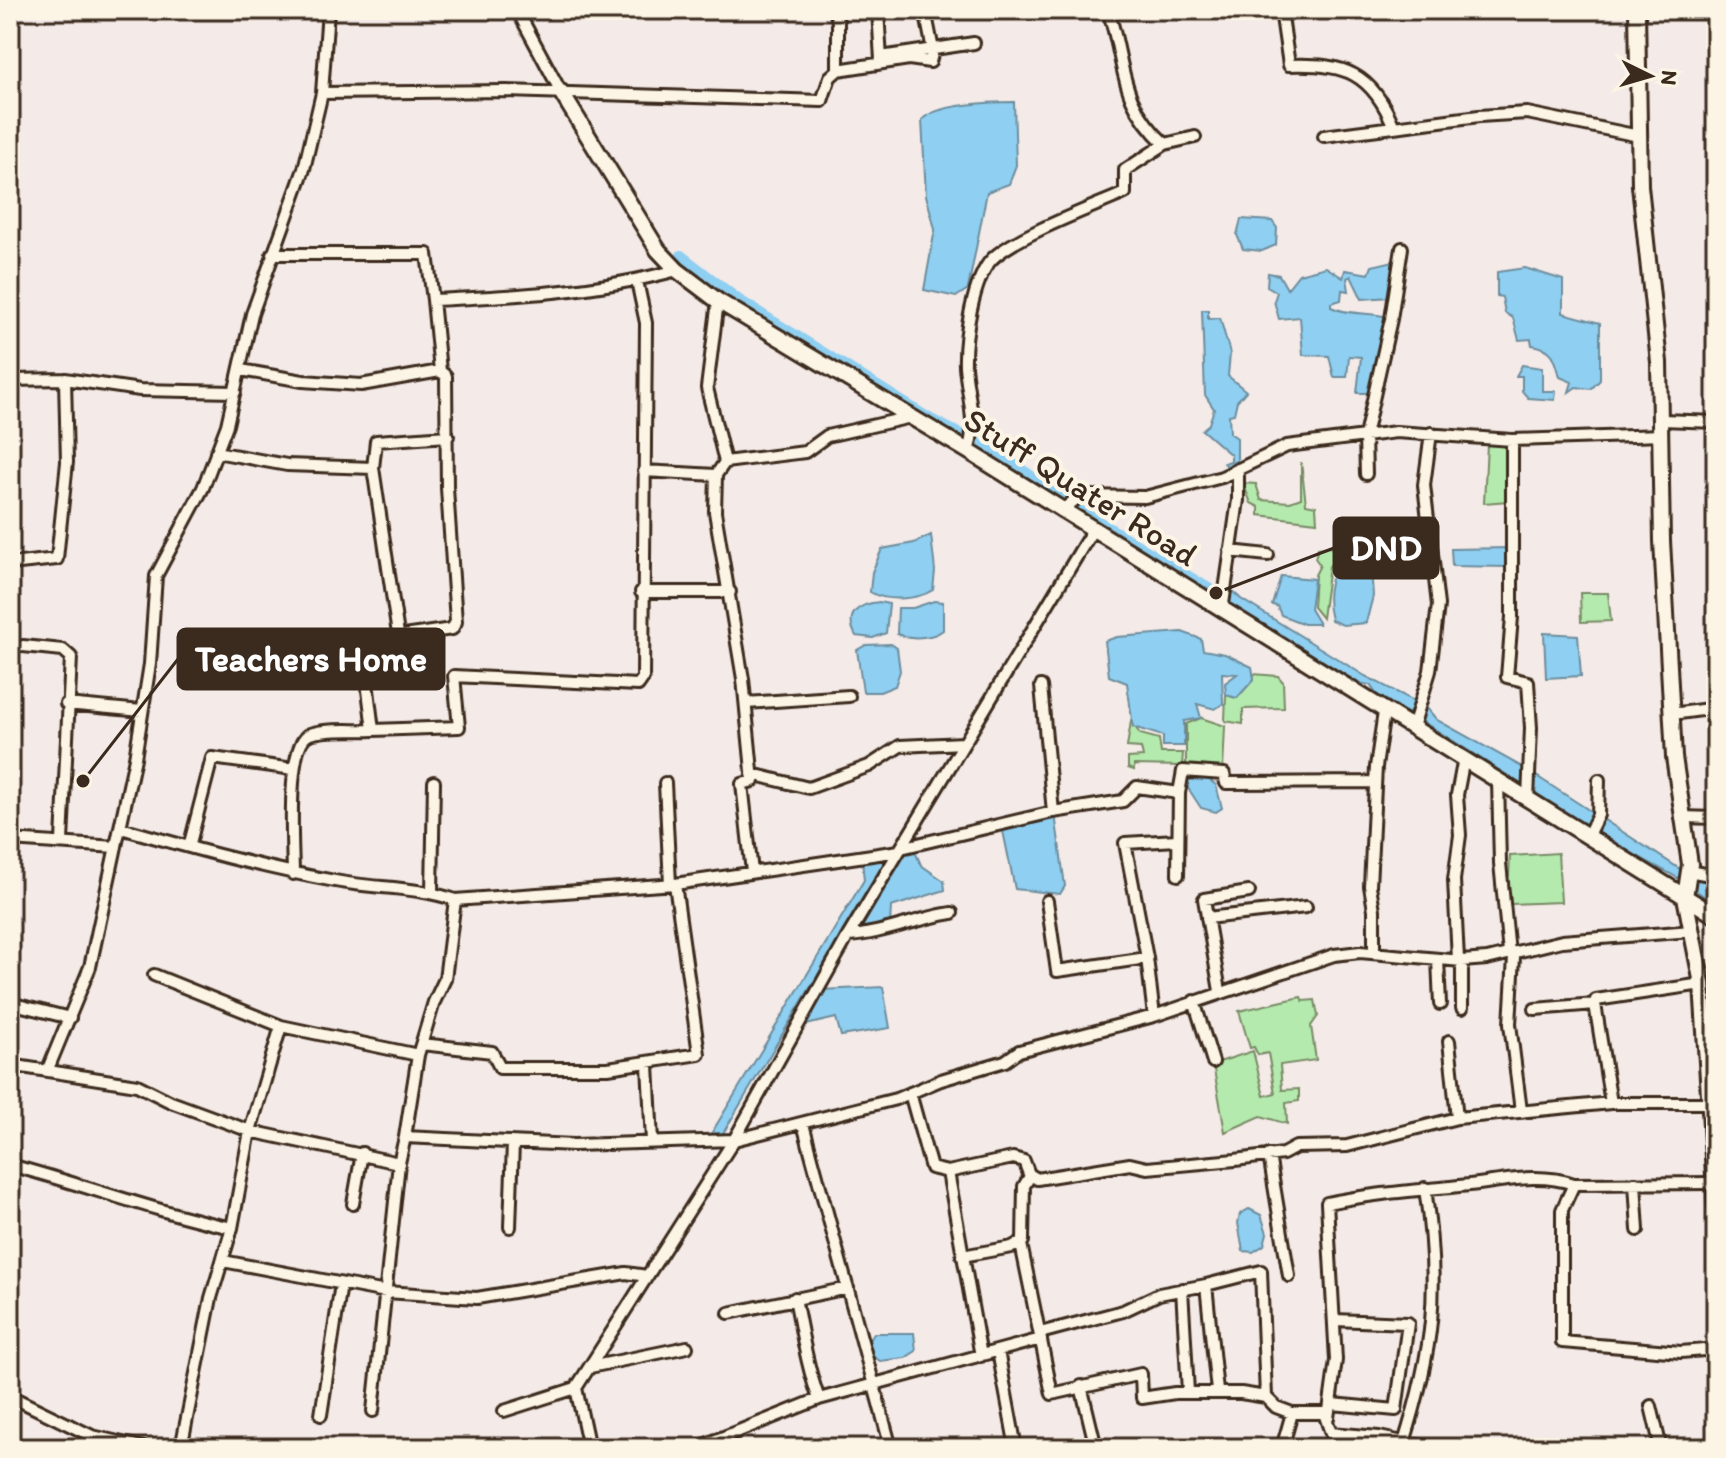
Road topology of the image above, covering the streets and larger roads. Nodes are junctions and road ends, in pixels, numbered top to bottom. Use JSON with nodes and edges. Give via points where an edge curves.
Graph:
{"nodes":[{"id":1,"x":328,"y":10,"type":"edge"},
{"id":2,"x":517,"y":10,"type":"edge"},
{"id":3,"x":835,"y":10,"type":"edge"},
{"id":4,"x":878,"y":10,"type":"edge"},
{"id":5,"x":925,"y":10,"type":"edge"},
{"id":6,"x":1108,"y":10,"type":"edge"},
{"id":7,"x":1281,"y":10,"type":"edge"},
{"id":8,"x":1637,"y":10,"type":"edge"},
{"id":9,"x":974,"y":43,"type":"dead end"},
{"id":10,"x":933,"y":50,"type":"junction"},
{"id":11,"x":881,"y":61,"type":"junction"},
{"id":12,"x":838,"y":70,"type":"junction"},
{"id":13,"x":561,"y":92,"type":"junction"},
{"id":14,"x":322,"y":93,"type":"junction"},
{"id":15,"x":1394,"y":127,"type":"junction"},
{"id":16,"x":1324,"y":136,"type":"dead end"},
{"id":17,"x":1639,"y":136,"type":"junction"},
{"id":18,"x":1195,"y":137,"type":"dead end"},
{"id":19,"x":1165,"y":144,"type":"junction"},
{"id":20,"x":1402,"y":248,"type":"dead end"},
{"id":21,"x":272,"y":254,"type":"junction"},
{"id":22,"x":677,"y":270,"type":"junction"},
{"id":23,"x":637,"y":281,"type":"junction"},
{"id":24,"x":433,"y":300,"type":"junction"},
{"id":25,"x":718,"y":301,"type":"junction"},
{"id":26,"x":241,"y":370,"type":"junction"},
{"id":27,"x":440,"y":371,"type":"junction"},
{"id":28,"x":65,"y":379,"type":"junction"},
{"id":29,"x":10,"y":380,"type":"edge"},
{"id":30,"x":235,"y":392,"type":"junction"},
{"id":31,"x":911,"y":417,"type":"junction"},
{"id":32,"x":1662,"y":420,"type":"junction"},
{"id":33,"x":1716,"y":422,"type":"edge"},
{"id":34,"x":1431,"y":433,"type":"junction"},
{"id":35,"x":1662,"y":435,"type":"junction"},
{"id":36,"x":448,"y":436,"type":"junction"},
{"id":37,"x":1365,"y":436,"type":"junction"},
{"id":38,"x":1512,"y":440,"type":"junction"},
{"id":39,"x":970,"y":442,"type":"junction"},
{"id":40,"x":216,"y":452,"type":"junction"},
{"id":41,"x":725,"y":462,"type":"junction"},
{"id":42,"x":373,"y":468,"type":"junction"},
{"id":43,"x":1238,"y":469,"type":"junction"},
{"id":44,"x":644,"y":471,"type":"junction"},
{"id":45,"x":1366,"y":474,"type":"dead end"},
{"id":46,"x":716,"y":475,"type":"junction"},
{"id":47,"x":1064,"y":509,"type":"junction"},
{"id":48,"x":1092,"y":531,"type":"junction"},
{"id":49,"x":1230,"y":551,"type":"junction"},
{"id":50,"x":1268,"y":555,"type":"dead end"},
{"id":51,"x":10,"y":564,"type":"edge"},
{"id":52,"x":641,"y":592,"type":"junction"},
{"id":53,"x":730,"y":592,"type":"junction"},
{"id":54,"x":1222,"y":606,"type":"junction"},
{"id":55,"x":398,"y":634,"type":"junction"},
{"id":56,"x":23,"y":646,"type":"dead end"},
{"id":57,"x":1041,"y":686,"type":"dead end"},
{"id":58,"x":849,"y":696,"type":"dead end"},
{"id":59,"x":746,"y":703,"type":"junction"},
{"id":60,"x":66,"y":704,"type":"junction"},
{"id":61,"x":1716,"y":708,"type":"edge"},
{"id":62,"x":142,"y":711,"type":"junction"},
{"id":63,"x":1384,"y":712,"type":"junction"},
{"id":64,"x":1672,"y":714,"type":"junction"},
{"id":65,"x":1415,"y":723,"type":"junction"},
{"id":66,"x":373,"y":730,"type":"junction"},
{"id":67,"x":964,"y":743,"type":"junction"},
{"id":68,"x":1464,"y":758,"type":"junction"},
{"id":69,"x":294,"y":769,"type":"junction"},
{"id":70,"x":752,"y":774,"type":"junction"},
{"id":71,"x":1498,"y":780,"type":"junction"},
{"id":72,"x":1599,"y":780,"type":"dead end"},
{"id":73,"x":434,"y":782,"type":"dead end"},
{"id":74,"x":1375,"y":782,"type":"junction"},
{"id":75,"x":665,"y":783,"type":"dead end"},
{"id":76,"x":1179,"y":793,"type":"junction"},
{"id":77,"x":1529,"y":794,"type":"junction"},
{"id":78,"x":1053,"y":812,"type":"junction"},
{"id":79,"x":1681,"y":817,"type":"junction"},
{"id":80,"x":1716,"y":818,"type":"edge"},
{"id":81,"x":121,"y":828,"type":"junction"},
{"id":82,"x":1590,"y":833,"type":"junction"},
{"id":83,"x":10,"y":840,"type":"edge"},
{"id":84,"x":1177,"y":840,"type":"junction"},
{"id":85,"x":62,"y":841,"type":"junction"},
{"id":86,"x":116,"y":847,"type":"junction"},
{"id":87,"x":189,"y":847,"type":"junction"},
{"id":88,"x":900,"y":849,"type":"junction"},
{"id":89,"x":752,"y":872,"type":"junction"},
{"id":90,"x":293,"y":874,"type":"junction"},
{"id":91,"x":1178,"y":875,"type":"dead end"},
{"id":92,"x":1716,"y":876,"type":"edge"},
{"id":93,"x":1687,"y":879,"type":"junction"},
{"id":94,"x":672,"y":884,"type":"junction"},
{"id":95,"x":432,"y":892,"type":"junction"},
{"id":96,"x":1249,"y":892,"type":"dead end"},
{"id":97,"x":455,"y":900,"type":"junction"},
{"id":98,"x":1047,"y":901,"type":"dead end"},
{"id":99,"x":1306,"y":907,"type":"dead end"},
{"id":100,"x":952,"y":913,"type":"dead end"},
{"id":101,"x":1716,"y":916,"type":"edge"},
{"id":102,"x":1207,"y":918,"type":"junction"},
{"id":103,"x":1692,"y":931,"type":"junction"},
{"id":104,"x":848,"y":936,"type":"junction"},
{"id":105,"x":1374,"y":953,"type":"junction"},
{"id":106,"x":1509,"y":953,"type":"junction"},
{"id":107,"x":1147,"y":958,"type":"junction"},
{"id":108,"x":1438,"y":959,"type":"junction"},
{"id":109,"x":1460,"y":961,"type":"junction"},
{"id":110,"x":154,"y":975,"type":"dead end"},
{"id":111,"x":1702,"y":984,"type":"junction"},
{"id":112,"x":1220,"y":991,"type":"junction"},
{"id":113,"x":1194,"y":1001,"type":"junction"},
{"id":114,"x":10,"y":1003,"type":"edge"},
{"id":115,"x":1440,"y":1004,"type":"dead end"},
{"id":116,"x":1595,"y":1004,"type":"junction"},
{"id":117,"x":1462,"y":1008,"type":"dead end"},
{"id":118,"x":1535,"y":1009,"type":"dead end"},
{"id":119,"x":1154,"y":1016,"type":"junction"},
{"id":120,"x":70,"y":1018,"type":"junction"},
{"id":121,"x":281,"y":1026,"type":"junction"},
{"id":122,"x":1449,"y":1041,"type":"dead end"},
{"id":123,"x":420,"y":1050,"type":"junction"},
{"id":124,"x":1213,"y":1062,"type":"dead end"},
{"id":125,"x":10,"y":1065,"type":"edge"},
{"id":126,"x":648,"y":1065,"type":"junction"},
{"id":127,"x":48,"y":1069,"type":"junction"},
{"id":128,"x":910,"y":1093,"type":"junction"},
{"id":129,"x":1611,"y":1103,"type":"junction"},
{"id":130,"x":1711,"y":1103,"type":"junction"},
{"id":131,"x":1521,"y":1111,"type":"junction"},
{"id":132,"x":1457,"y":1118,"type":"junction"},
{"id":133,"x":803,"y":1124,"type":"junction"},
{"id":134,"x":250,"y":1131,"type":"junction"},
{"id":135,"x":405,"y":1137,"type":"junction"},
{"id":136,"x":734,"y":1140,"type":"junction"},
{"id":137,"x":652,"y":1141,"type":"junction"},
{"id":138,"x":513,"y":1143,"type":"junction"},
{"id":139,"x":362,"y":1153,"type":"junction"},
{"id":140,"x":1269,"y":1155,"type":"junction"},
{"id":141,"x":399,"y":1163,"type":"junction"},
{"id":142,"x":10,"y":1165,"type":"edge"},
{"id":143,"x":948,"y":1172,"type":"junction"},
{"id":144,"x":1030,"y":1176,"type":"junction"},
{"id":145,"x":1635,"y":1183,"type":"junction"},
{"id":146,"x":1714,"y":1183,"type":"edge"},
{"id":147,"x":1574,"y":1184,"type":"junction"},
{"id":148,"x":1425,"y":1188,"type":"junction"},
{"id":149,"x":353,"y":1204,"type":"dead end"},
{"id":150,"x":1716,"y":1205,"type":"edge"},
{"id":151,"x":510,"y":1227,"type":"dead end"},
{"id":152,"x":232,"y":1228,"type":"junction"},
{"id":153,"x":1638,"y":1230,"type":"dead end"},
{"id":154,"x":1021,"y":1244,"type":"junction"},
{"id":155,"x":962,"y":1256,"type":"junction"},
{"id":156,"x":223,"y":1261,"type":"junction"},
{"id":157,"x":647,"y":1276,"type":"junction"},
{"id":158,"x":1289,"y":1276,"type":"dead end"},
{"id":159,"x":341,"y":1284,"type":"junction"},
{"id":160,"x":1206,"y":1285,"type":"junction"},
{"id":161,"x":848,"y":1288,"type":"junction"},
{"id":162,"x":1182,"y":1289,"type":"junction"},
{"id":163,"x":386,"y":1292,"type":"junction"},
{"id":164,"x":795,"y":1298,"type":"junction"},
{"id":165,"x":729,"y":1313,"type":"dead end"},
{"id":166,"x":1335,"y":1320,"type":"junction"},
{"id":167,"x":1040,"y":1336,"type":"junction"},
{"id":168,"x":687,"y":1347,"type":"dead end"},
{"id":169,"x":1716,"y":1349,"type":"edge"},
{"id":170,"x":998,"y":1351,"type":"junction"},
{"id":171,"x":981,"y":1356,"type":"junction"},
{"id":172,"x":590,"y":1367,"type":"junction"},
{"id":173,"x":875,"y":1385,"type":"junction"},
{"id":174,"x":1081,"y":1386,"type":"junction"},
{"id":175,"x":576,"y":1388,"type":"junction"},
{"id":176,"x":1217,"y":1391,"type":"junction"},
{"id":177,"x":1188,"y":1392,"type":"junction"},
{"id":178,"x":10,"y":1396,"type":"edge"},
{"id":179,"x":1266,"y":1397,"type":"junction"},
{"id":180,"x":819,"y":1399,"type":"junction"},
{"id":181,"x":1332,"y":1404,"type":"junction"},
{"id":182,"x":1651,"y":1406,"type":"dead end"},
{"id":183,"x":1396,"y":1410,"type":"junction"},
{"id":184,"x":373,"y":1411,"type":"dead end"},
{"id":185,"x":504,"y":1411,"type":"dead end"},
{"id":186,"x":1414,"y":1411,"type":"junction"},
{"id":187,"x":1292,"y":1413,"type":"junction"},
{"id":188,"x":321,"y":1415,"type":"dead end"},
{"id":189,"x":1328,"y":1418,"type":"junction"},
{"id":190,"x":1404,"y":1445,"type":"edge"},
{"id":191,"x":145,"y":1448,"type":"edge"},
{"id":192,"x":181,"y":1448,"type":"edge"},
{"id":193,"x":589,"y":1448,"type":"edge"},
{"id":194,"x":696,"y":1448,"type":"edge"},
{"id":195,"x":891,"y":1448,"type":"edge"},
{"id":196,"x":1016,"y":1448,"type":"edge"},
{"id":197,"x":1096,"y":1448,"type":"edge"},
{"id":198,"x":1282,"y":1448,"type":"edge"},
{"id":199,"x":1431,"y":1448,"type":"edge"},
{"id":200,"x":1661,"y":1448,"type":"edge"}],
"edges":[{"from":1,"to":14,"type":"street"},
{"from":2,"to":13,"type":"street"},
{"from":3,"to":12,"type":"street"},
{"from":4,"to":11,"type":"street"},
{"from":5,"to":10,"type":"street"},
{"from":6,"to":19,"type":"street","via":[[1139,118]]},
{"from":7,"to":15,"type":"street","via":[[1289,65],[1327,64],[1345,71],[1379,94]]},
{"from":8,"to":17,"type":"street"},
{"from":9,"to":10,"type":"street"},
{"from":10,"to":11,"type":"street","via":[[930,62]]},
{"from":11,"to":12,"type":"street"},
{"from":12,"to":13,"type":"street","via":[[822,101]]},
{"from":13,"to":14,"type":"street"},
{"from":13,"to":22,"type":"street","name":"Stuff Quater Road","via":[[640,224]]},
{"from":14,"to":21,"type":"street","via":[[304,169]]},
{"from":15,"to":16,"type":"street"},
{"from":15,"to":17,"type":"street","via":[[1527,113]]},
{"from":17,"to":32,"type":"street"},
{"from":18,"to":19,"type":"street"},
{"from":19,"to":39,"type":"street","via":[[1125,170],[1125,193],[1055,224],[989,262],[966,344]]},
{"from":20,"to":37,"type":"street"},
{"from":21,"to":24,"type":"street","via":[[427,254]]},
{"from":21,"to":26,"type":"street"},
{"from":22,"to":23,"type":"street"},
{"from":22,"to":25,"type":"street","name":"Stuff Quater Road"},
{"from":23,"to":24,"type":"street","via":[[540,295]]},
{"from":23,"to":44,"type":"street","via":[[646,323]]},
{"from":24,"to":27,"type":"street"},
{"from":25,"to":31,"type":"street","name":"Stuff Quater Road"},
{"from":25,"to":41,"type":"street","via":[[707,388]]},
{"from":26,"to":27,"type":"street","via":[[361,385]]},
{"from":26,"to":30,"type":"street"},
{"from":27,"to":36,"type":"street","via":[[446,376]]},
{"from":28,"to":29,"type":"street"},
{"from":28,"to":30,"type":"street","via":[[140,390]]},
{"from":28,"to":51,"type":"street","via":[[67,462],[57,559]]},
{"from":30,"to":40,"type":"street"},
{"from":31,"to":39,"type":"street","name":"Stuff Quater Road"},
{"from":31,"to":41,"type":"street","via":[[827,436],[805,452]]},
{"from":32,"to":33,"type":"street"},
{"from":32,"to":35,"type":"street"},
{"from":34,"to":37,"type":"street"},
{"from":34,"to":38,"type":"street"},
{"from":34,"to":65,"type":"street","via":[[1424,485],[1438,605]]},
{"from":35,"to":38,"type":"street"},
{"from":35,"to":64,"type":"street"},
{"from":36,"to":42,"type":"street","via":[[376,441]]},
{"from":36,"to":55,"type":"street","via":[[456,622],[452,629]]},
{"from":37,"to":43,"type":"street","via":[[1287,446]]},
{"from":37,"to":45,"type":"street"},
{"from":38,"to":77,"type":"street","via":[[1507,677],[1528,682]]},
{"from":39,"to":47,"type":"street","name":"Stuff Quater Road"},
{"from":40,"to":42,"type":"street","via":[[287,465]]},
{"from":40,"to":62,"type":"street","via":[[156,576]]},
{"from":41,"to":46,"type":"street"},
{"from":42,"to":55,"type":"street"},
{"from":43,"to":47,"type":"street","via":[[1145,497],[1077,498]]},
{"from":43,"to":49,"type":"street"},
{"from":44,"to":46,"type":"street"},
{"from":44,"to":52,"type":"street"},
{"from":46,"to":53,"type":"street","via":[[715,512]]},
{"from":47,"to":48,"type":"street","name":"Stuff Quater Road"},
{"from":48,"to":54,"type":"street","name":"Stuff Quater Road"},
{"from":48,"to":67,"type":"street"},
{"from":49,"to":50,"type":"street"},
{"from":49,"to":54,"type":"street"},
{"from":52,"to":53,"type":"street"},
{"from":52,"to":66,"type":"street","via":[[643,678],[638,685],[454,676],[459,727]]},
{"from":53,"to":59,"type":"street"},
{"from":54,"to":63,"type":"street","name":"Stuff Quater Road"},
{"from":55,"to":66,"type":"street","via":[[362,642]]},
{"from":56,"to":60,"type":"street","via":[[68,652]]},
{"from":57,"to":78,"type":"street"},
{"from":58,"to":59,"type":"street"},
{"from":59,"to":70,"type":"street"},
{"from":60,"to":62,"type":"street"},
{"from":60,"to":85,"type":"street"},
{"from":61,"to":64,"type":"street"},
{"from":62,"to":81,"type":"street"},
{"from":63,"to":65,"type":"street","name":"Stuff Quater Road"},
{"from":63,"to":74,"type":"street"},
{"from":64,"to":79,"type":"street"},
{"from":65,"to":68,"type":"street","name":"Stuff Quater Road"},
{"from":66,"to":69,"type":"street","via":[[309,734],[296,751]]},
{"from":67,"to":70,"type":"street","via":[[900,746],[869,766],[809,788]]},
{"from":67,"to":88,"type":"street"},
{"from":68,"to":71,"type":"street","name":"Stuff Quater Road"},
{"from":68,"to":109,"type":"street","via":[[1454,880]]},
{"from":69,"to":87,"type":"street","via":[[212,758]]},
{"from":69,"to":90,"type":"street"},
{"from":70,"to":89,"type":"street","via":[[753,781],[742,784]]},
{"from":71,"to":77,"type":"street","name":"Stuff Quater Road"},
{"from":71,"to":106,"type":"street"},
{"from":72,"to":82,"type":"street","via":[[1597,816]]},
{"from":73,"to":95,"type":"street"},
{"from":74,"to":76,"type":"street","via":[[1226,783],[1224,774],[1183,771]]},
{"from":74,"to":105,"type":"street","via":[[1370,886]]},
{"from":75,"to":94,"type":"street"},
{"from":76,"to":78,"type":"street","via":[[1137,787],[1123,801]]},
{"from":76,"to":84,"type":"street"},
{"from":77,"to":82,"type":"street","name":"Stuff Quater Road"},
{"from":78,"to":88,"type":"street"},
{"from":79,"to":80,"type":"street"},
{"from":79,"to":93,"type":"street"},
{"from":81,"to":86,"type":"street"},
{"from":81,"to":87,"type":"street"},
{"from":82,"to":93,"type":"street","name":"Stuff Quater Road"},
{"from":83,"to":85,"type":"street"},
{"from":84,"to":91,"type":"street"},
{"from":84,"to":107,"type":"street","via":[[1125,843]]},
{"from":85,"to":86,"type":"street"},
{"from":86,"to":120,"type":"street","via":[[90,967]]},
{"from":87,"to":90,"type":"street"},
{"from":88,"to":89,"type":"street"},
{"from":88,"to":104,"type":"street"},
{"from":89,"to":94,"type":"street"},
{"from":90,"to":95,"type":"street"},
{"from":92,"to":93,"type":"street"},
{"from":93,"to":101,"type":"street","name":"Stuff Quater Road"},
{"from":93,"to":103,"type":"street"},
{"from":94,"to":97,"type":"street"},
{"from":94,"to":126,"type":"street","via":[[701,1051]]},
{"from":95,"to":97,"type":"street"},
{"from":96,"to":102,"type":"street","via":[[1205,897]]},
{"from":97,"to":123,"type":"street","via":[[445,979]]},
{"from":98,"to":107,"type":"street","via":[[1057,971]]},
{"from":99,"to":102,"type":"street"},
{"from":100,"to":104,"type":"street"},
{"from":102,"to":112,"type":"street"},
{"from":103,"to":106,"type":"street","via":[[1562,941]]},
{"from":103,"to":111,"type":"street"},
{"from":104,"to":136,"type":"street"},
{"from":105,"to":108,"type":"street"},
{"from":105,"to":112,"type":"street","via":[[1334,955]]},
{"from":106,"to":109,"type":"street"},
{"from":106,"to":131,"type":"street","via":[[1514,957],[1510,1024]]},
{"from":107,"to":119,"type":"street"},
{"from":108,"to":109,"type":"street"},
{"from":108,"to":115,"type":"street"},
{"from":109,"to":117,"type":"street"},
{"from":110,"to":121,"type":"street"},
{"from":111,"to":116,"type":"street"},
{"from":111,"to":130,"type":"street"},
{"from":112,"to":113,"type":"street"},
{"from":113,"to":119,"type":"street"},
{"from":113,"to":124,"type":"street"},
{"from":114,"to":120,"type":"street"},
{"from":116,"to":118,"type":"street"},
{"from":116,"to":129,"type":"street"},
{"from":119,"to":128,"type":"street","via":[[1019,1051],[1005,1061]]},
{"from":120,"to":127,"type":"street"},
{"from":121,"to":123,"type":"street"},
{"from":121,"to":134,"type":"street"},
{"from":122,"to":132,"type":"street"},
{"from":123,"to":126,"type":"street","via":[[492,1052],[500,1068]]},
{"from":123,"to":135,"type":"street"},
{"from":125,"to":127,"type":"street"},
{"from":126,"to":137,"type":"street"},
{"from":127,"to":134,"type":"street","via":[[137,1085]]},
{"from":128,"to":133,"type":"street"},
{"from":128,"to":143,"type":"street","via":[[931,1168]]},
{"from":129,"to":130,"type":"street"},
{"from":129,"to":131,"type":"street"},
{"from":130,"to":146,"type":"street"},
{"from":131,"to":132,"type":"street"},
{"from":132,"to":140,"type":"street","via":[[1416,1125],[1372,1142],[1296,1147]]},
{"from":133,"to":136,"type":"street"},
{"from":133,"to":161,"type":"street"},
{"from":134,"to":139,"type":"street"},
{"from":134,"to":152,"type":"street"},
{"from":135,"to":138,"type":"street"},
{"from":135,"to":141,"type":"street"},
{"from":136,"to":137,"type":"street"},
{"from":136,"to":157,"type":"street"},
{"from":137,"to":138,"type":"street"},
{"from":138,"to":151,"type":"street"},
{"from":139,"to":141,"type":"street"},
{"from":139,"to":149,"type":"street"},
{"from":140,"to":144,"type":"street"},
{"from":140,"to":158,"type":"street"},
{"from":141,"to":163,"type":"street"},
{"from":142,"to":152,"type":"street","via":[[161,1213]]},
{"from":143,"to":144,"type":"street","via":[[1013,1158],[1024,1161]]},
{"from":143,"to":155,"type":"street"},
{"from":144,"to":154,"type":"street","via":[[1024,1186]]},
{"from":145,"to":146,"type":"street"},
{"from":145,"to":147,"type":"street"},
{"from":145,"to":153,"type":"street"},
{"from":146,"to":150,"type":"street"},
{"from":147,"to":148,"type":"street","via":[[1553,1177]]},
{"from":147,"to":169,"type":"street","via":[[1562,1210],[1562,1342],[1681,1352]]},
{"from":148,"to":166,"type":"street","via":[[1327,1203]]},
{"from":148,"to":186,"type":"street","via":[[1435,1294]]},
{"from":152,"to":156,"type":"street"},
{"from":154,"to":155,"type":"street"},
{"from":154,"to":167,"type":"street"},
{"from":155,"to":171,"type":"street"},
{"from":156,"to":159,"type":"street"},
{"from":156,"to":192,"type":"street"},
{"from":157,"to":163,"type":"street","via":[[626,1273],[477,1298]]},
{"from":157,"to":172,"type":"street"},
{"from":159,"to":163,"type":"street"},
{"from":159,"to":188,"type":"street"},
{"from":160,"to":162,"type":"street"},
{"from":160,"to":176,"type":"street"},
{"from":160,"to":179,"type":"street","via":[[1261,1271]]},
{"from":161,"to":164,"type":"street"},
{"from":161,"to":173,"type":"street"},
{"from":162,"to":167,"type":"street"},
{"from":162,"to":177,"type":"street"},
{"from":163,"to":184,"type":"street"},
{"from":164,"to":165,"type":"street"},
{"from":164,"to":180,"type":"street"},
{"from":166,"to":181,"type":"street"},
{"from":166,"to":183,"type":"street","via":[[1408,1323]]},
{"from":167,"to":170,"type":"street"},
{"from":167,"to":174,"type":"street","via":[[1052,1394]]},
{"from":168,"to":172,"type":"street"},
{"from":170,"to":171,"type":"street"},
{"from":170,"to":196,"type":"street"},
{"from":171,"to":173,"type":"street"},
{"from":172,"to":175,"type":"street"},
{"from":173,"to":180,"type":"street"},
{"from":173,"to":195,"type":"street"},
{"from":174,"to":177,"type":"street","via":[[1141,1374],[1142,1398]]},
{"from":174,"to":197,"type":"street"},
{"from":175,"to":185,"type":"street"},
{"from":175,"to":193,"type":"street"},
{"from":176,"to":177,"type":"street"},
{"from":176,"to":179,"type":"street"},
{"from":178,"to":191,"type":"street","via":[[92,1436]]},
{"from":179,"to":187,"type":"street"},
{"from":180,"to":194,"type":"street"},
{"from":181,"to":183,"type":"street"},
{"from":181,"to":189,"type":"street"},
{"from":182,"to":200,"type":"street"},
{"from":183,"to":186,"type":"street"},
{"from":186,"to":190,"type":"street"},
{"from":187,"to":189,"type":"street","via":[[1324,1413]]},
{"from":187,"to":198,"type":"street"},
{"from":189,"to":190,"type":"street","via":[[1331,1433]]},
{"from":190,"to":199,"type":"street"}]}
